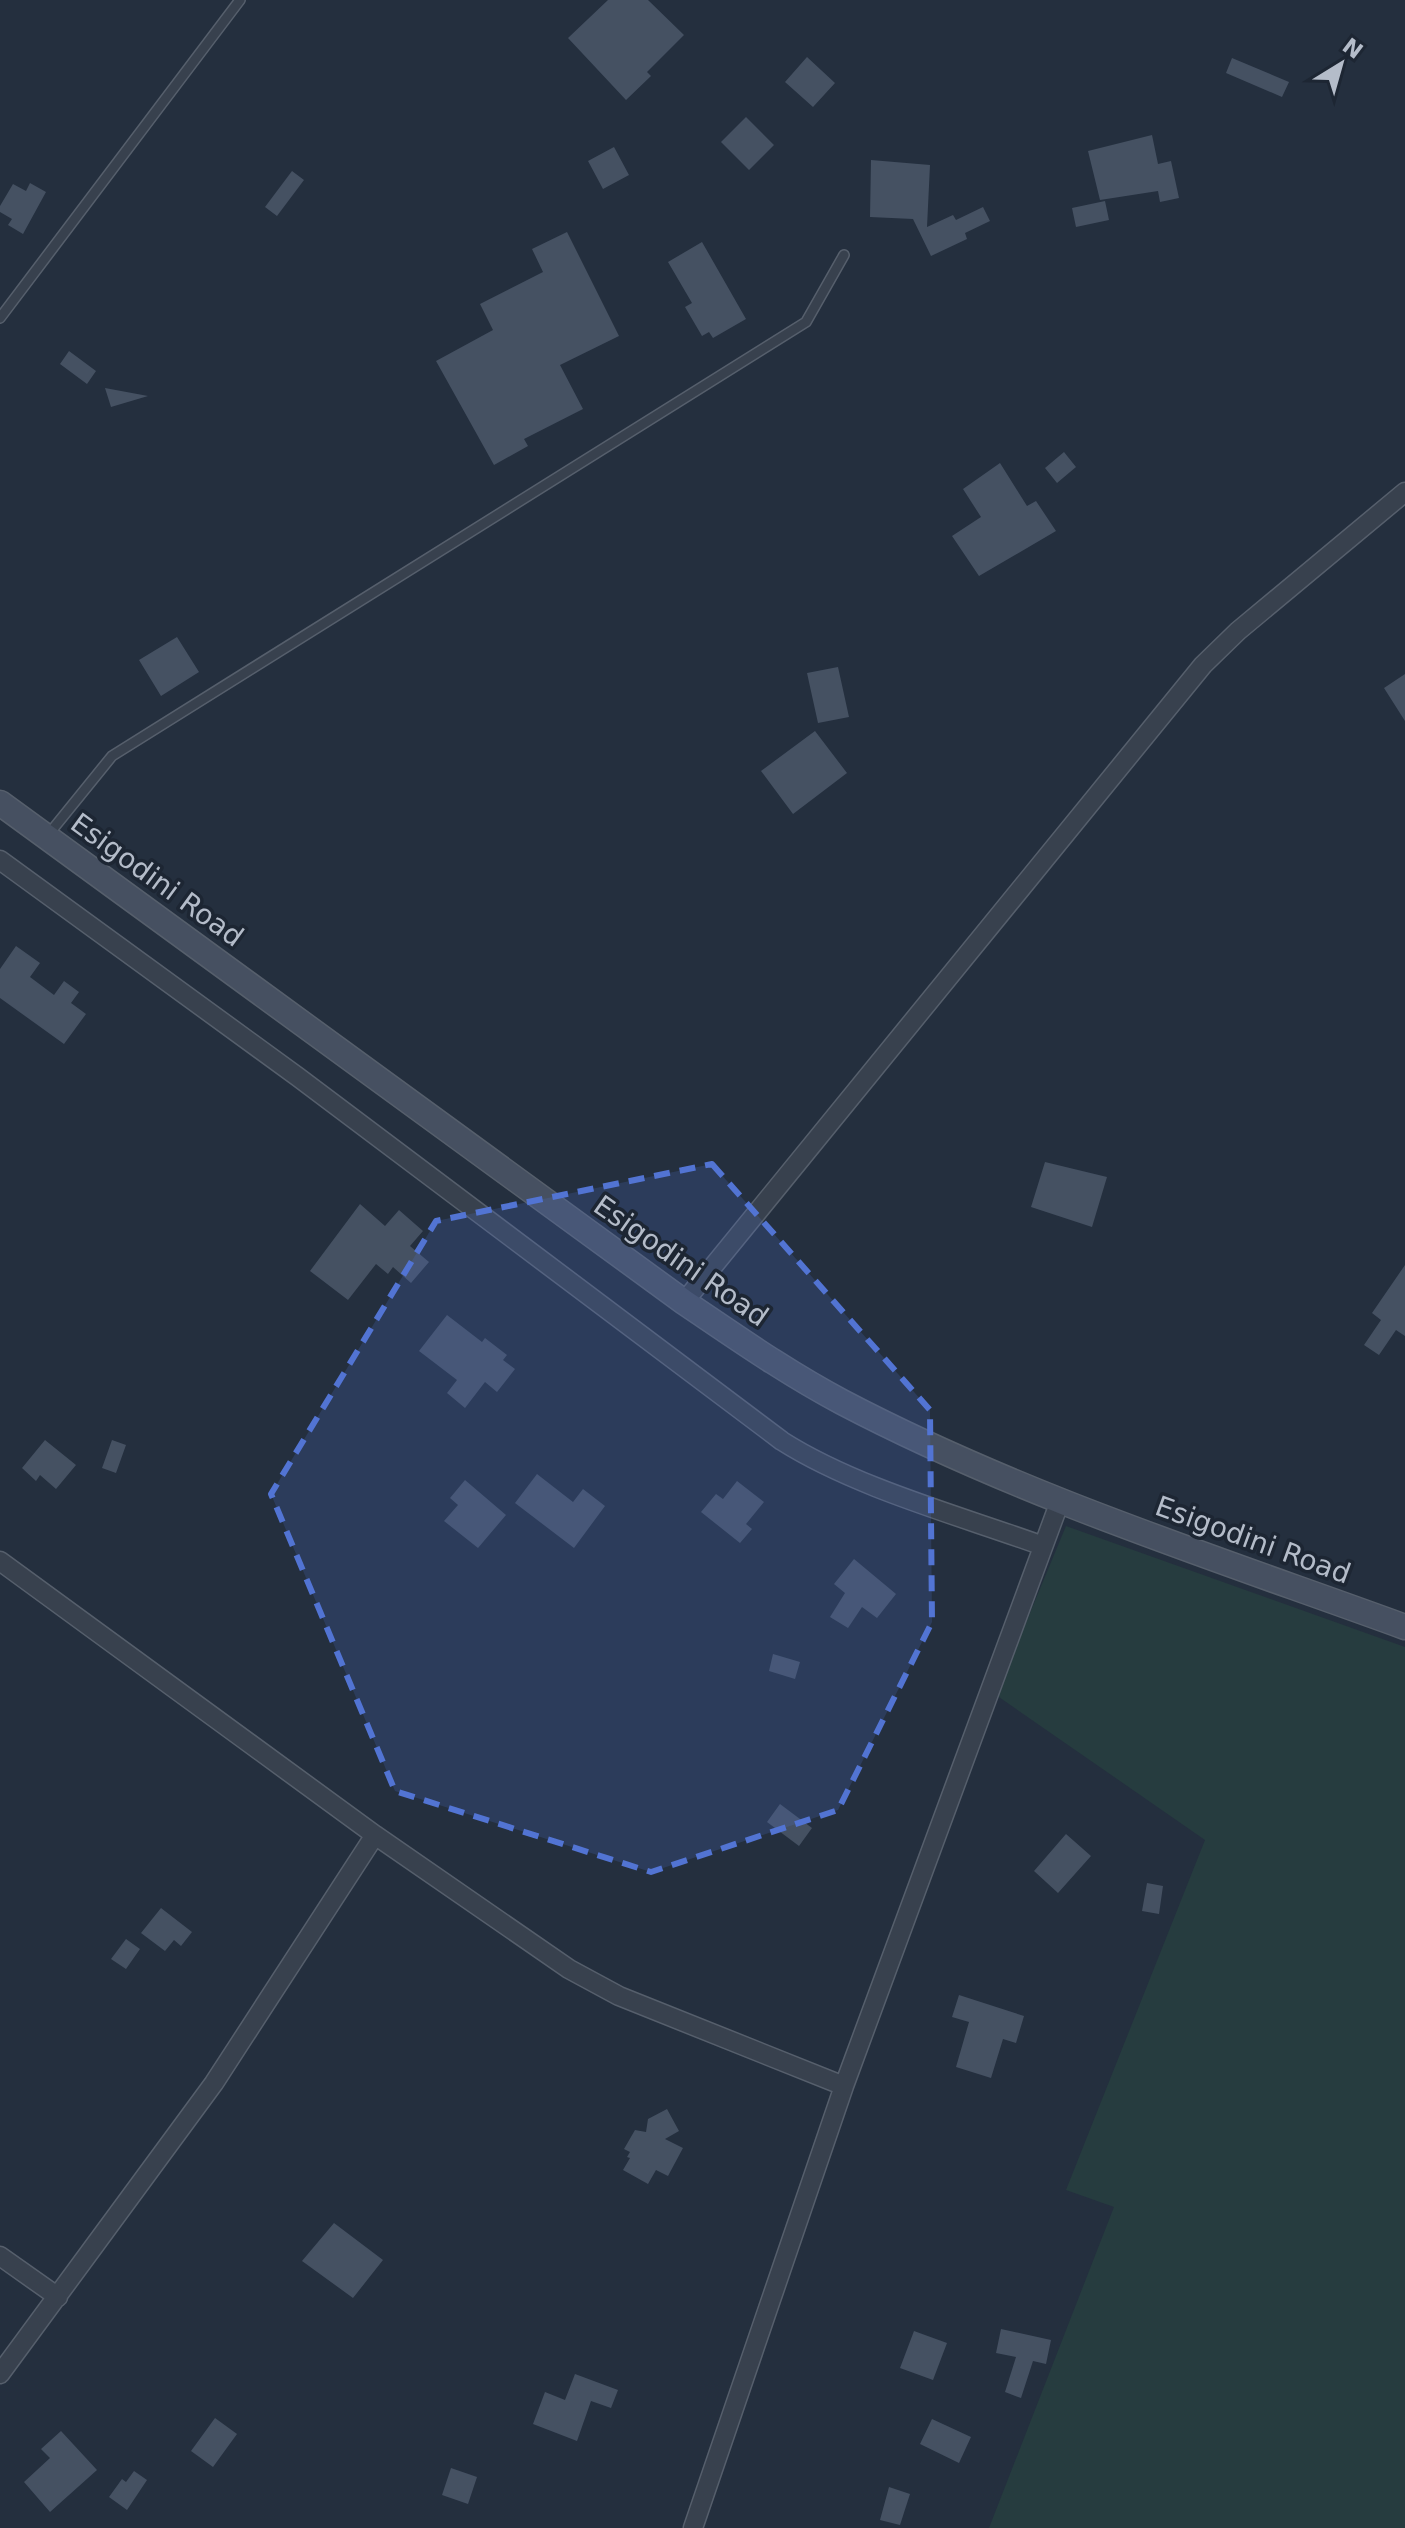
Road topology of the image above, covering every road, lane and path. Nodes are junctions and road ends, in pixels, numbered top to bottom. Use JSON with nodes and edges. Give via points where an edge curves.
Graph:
{"nodes":[{"id":1,"x":240,"y":0,"type":"edge"},
{"id":2,"x":844,"y":255,"type":"dead end"},
{"id":3,"x":0,"y":318,"type":"edge"},
{"id":4,"x":1405,"y":492,"type":"edge"},
{"id":5,"x":0,"y":803,"type":"edge"},
{"id":6,"x":46,"y":837,"type":"junction"},
{"id":7,"x":0,"y":860,"type":"edge"},
{"id":8,"x":684,"y":1302,"type":"junction"},
{"id":9,"x":1060,"y":1501,"type":"junction"},
{"id":10,"x":1043,"y":1546,"type":"junction"},
{"id":11,"x":0,"y":1561,"type":"edge"},
{"id":12,"x":1405,"y":1627,"type":"edge"},
{"id":13,"x":375,"y":1835,"type":"junction"},
{"id":14,"x":844,"y":2086,"type":"junction"},
{"id":15,"x":0,"y":2256,"type":"edge"},
{"id":16,"x":58,"y":2297,"type":"junction"},
{"id":17,"x":0,"y":2374,"type":"edge"},
{"id":18,"x":693,"y":2528,"type":"edge"}],
"edges":[{"from":1,"to":3,"type":"lane"},
{"from":2,"to":6,"type":"lane","via":[[806,322],[112,756]]},
{"from":4,"to":8,"type":"street","via":[[1203,665]]},
{"from":5,"to":6,"type":"main road","name":"Esigodini Road"},
{"from":6,"to":8,"type":"main road","name":"Esigodini Road"},
{"from":7,"to":10,"type":"street","via":[[782,1441],[806,1456]]},
{"from":8,"to":9,"type":"main road","name":"Esigodini Road","via":[[843,1403]]},
{"from":9,"to":10,"type":"street"},
{"from":9,"to":12,"type":"main road","name":"Esigodini Road"},
{"from":10,"to":14,"type":"street"},
{"from":11,"to":13,"type":"street"},
{"from":13,"to":14,"type":"street","via":[[591,1983]]},
{"from":13,"to":16,"type":"street","via":[[214,2083]]},
{"from":14,"to":18,"type":"street"},
{"from":15,"to":16,"type":"street"},
{"from":16,"to":17,"type":"street"}]}
